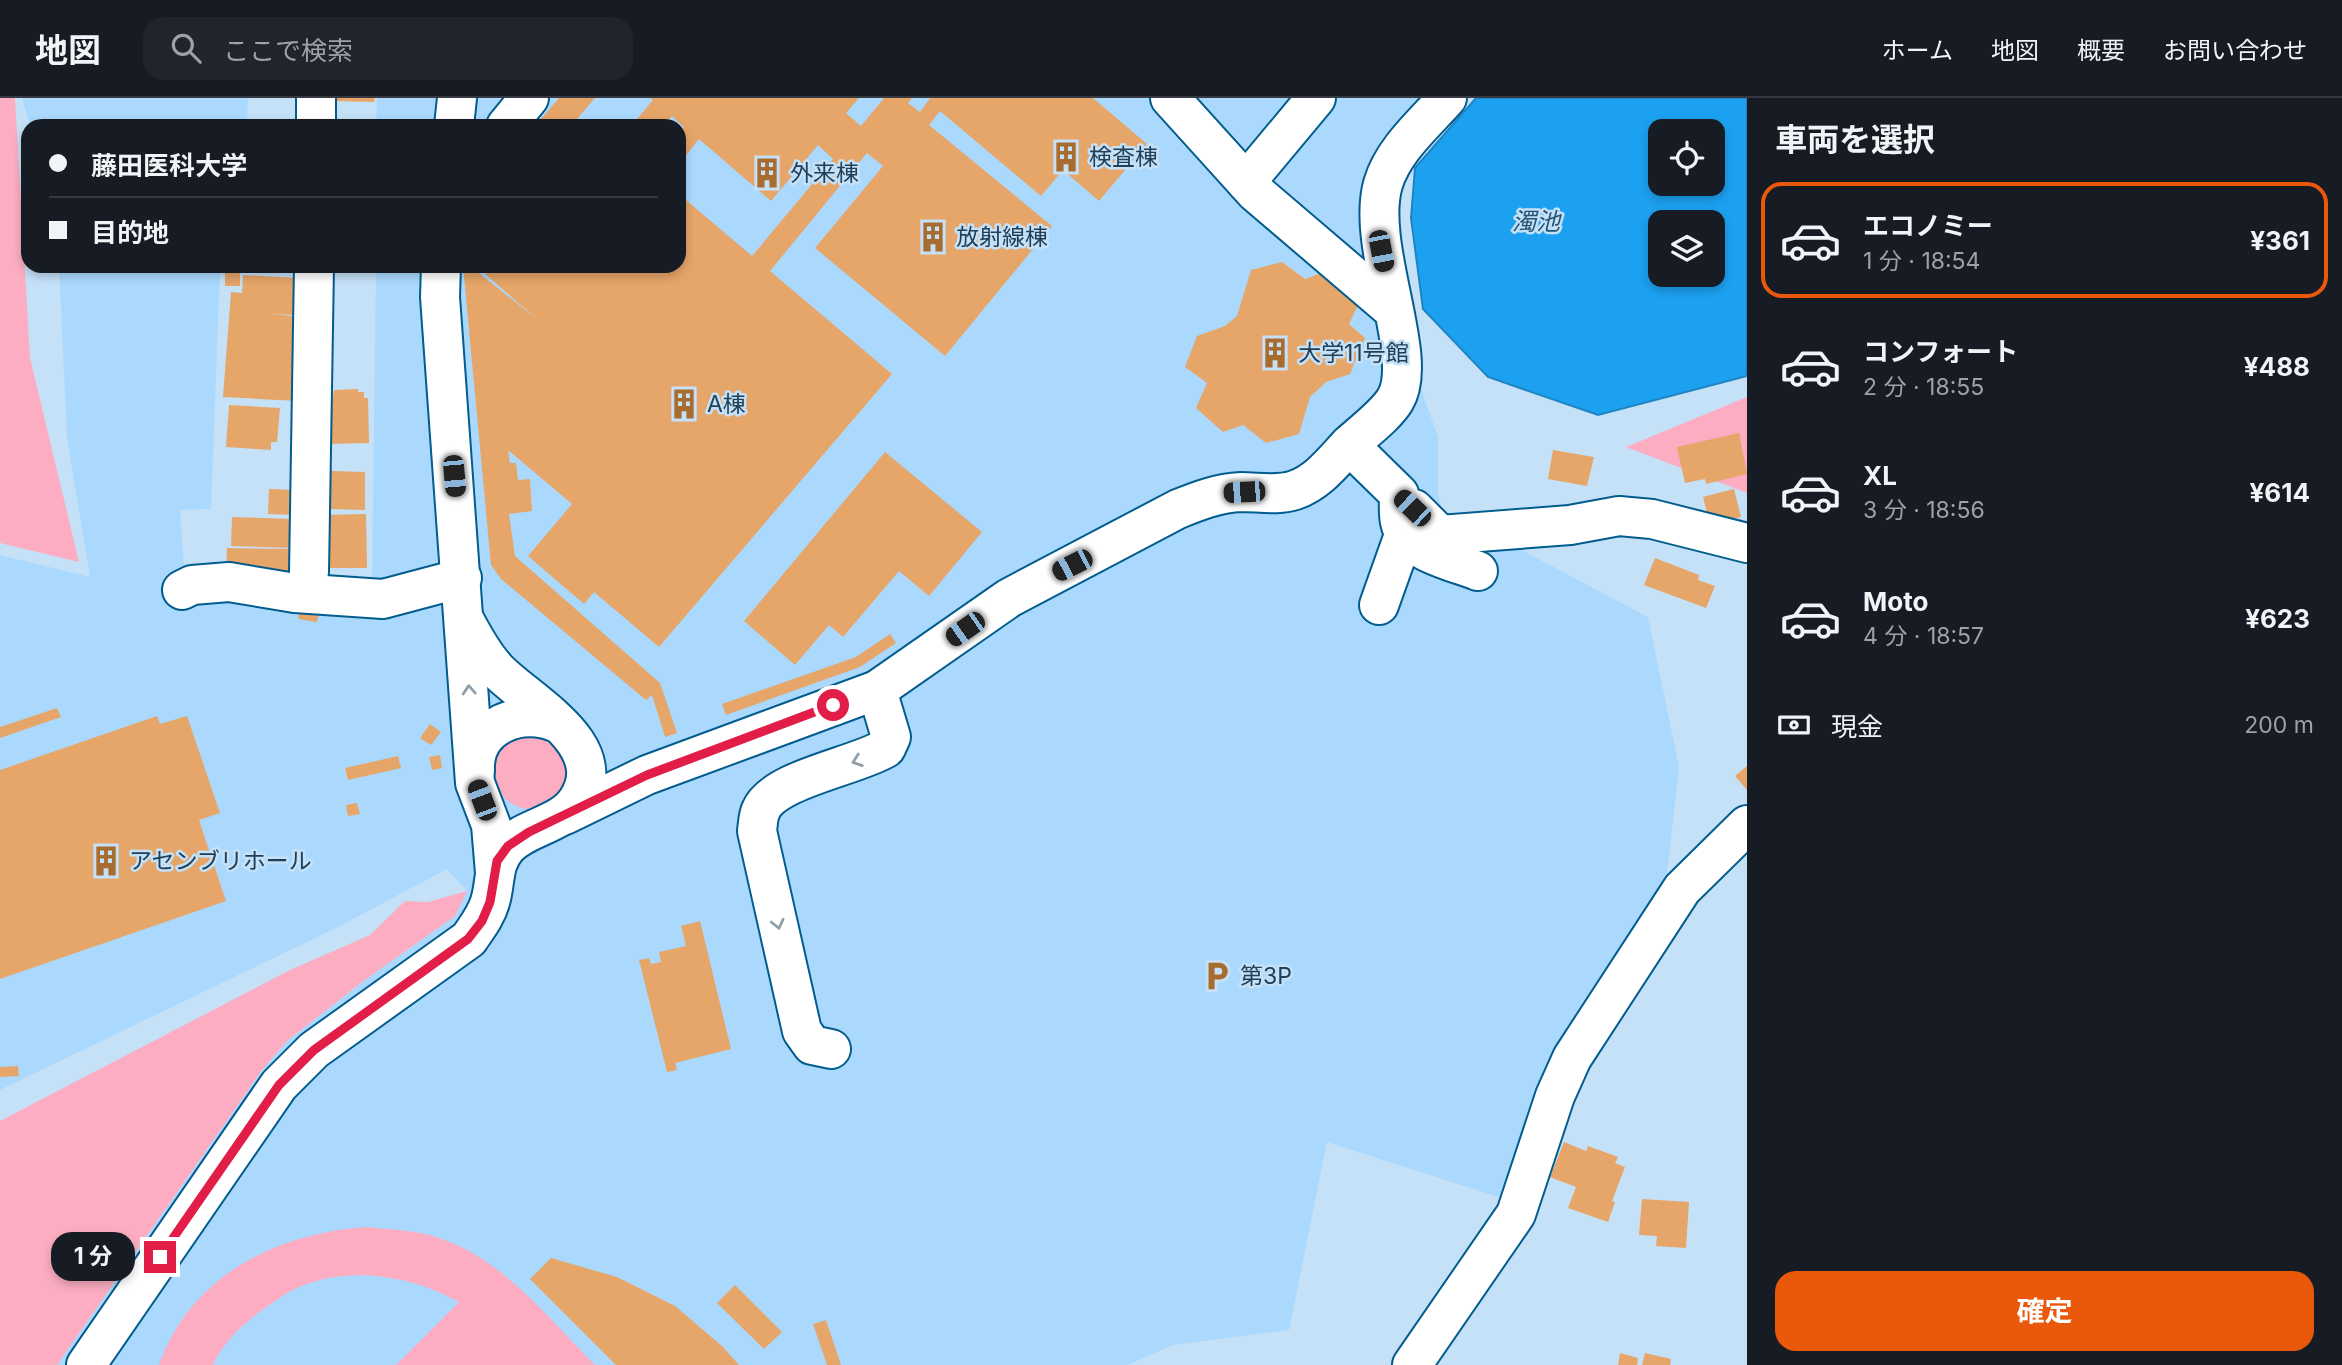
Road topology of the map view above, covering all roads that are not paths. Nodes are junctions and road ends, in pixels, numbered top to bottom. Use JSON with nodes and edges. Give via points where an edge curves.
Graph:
{"nodes":[{"id":1,"x":316,"y":98,"type":"edge"},
{"id":2,"x":457,"y":98,"type":"edge"},
{"id":3,"x":529,"y":98,"type":"edge"},
{"id":4,"x":1171,"y":98,"type":"edge"},
{"id":5,"x":1316,"y":98,"type":"edge"},
{"id":6,"x":1436,"y":102,"type":"edge"},
{"id":7,"x":316,"y":119,"type":"edge"},
{"id":8,"x":455,"y":119,"type":"edge"},
{"id":9,"x":512,"y":119,"type":"edge"},
{"id":10,"x":1246,"y":182,"type":"junction"},
{"id":11,"x":1380,"y":208,"type":"junction"},
{"id":12,"x":1315,"y":243,"type":"junction"},
{"id":13,"x":314,"y":273,"type":"edge"},
{"id":14,"x":440,"y":273,"type":"edge"},
{"id":15,"x":1392,"y":309,"type":"junction"},
{"id":16,"x":1349,"y":445,"type":"junction"},
{"id":17,"x":1399,"y":494,"type":"junction"},
{"id":18,"x":1405,"y":532,"type":"junction"},
{"id":19,"x":1747,"y":542,"type":"edge"},
{"id":20,"x":1478,"y":571,"type":"dead end"},
{"id":21,"x":309,"y":572,"type":"dead end"},
{"id":22,"x":462,"y":578,"type":"junction"},
{"id":23,"x":182,"y":590,"type":"dead end"},
{"id":24,"x":1378,"y":605,"type":"dead end"},
{"id":25,"x":465,"y":621,"type":"junction"},
{"id":26,"x":877,"y":690,"type":"junction"},
{"id":27,"x":563,"y":727,"type":"junction"},
{"id":28,"x":647,"y":775,"type":"junction"},
{"id":29,"x":479,"y":791,"type":"junction"},
{"id":30,"x":556,"y":819,"type":"junction"},
{"id":31,"x":1747,"y":825,"type":"edge"},
{"id":32,"x":495,"y":873,"type":"junction"},
{"id":33,"x":831,"y":1049,"type":"dead end"},
{"id":34,"x":86,"y":1365,"type":"edge"},
{"id":35,"x":1412,"y":1365,"type":"edge"}],
"edges":[{"from":1,"to":7,"type":"street"},
{"from":2,"to":8,"type":"street"},
{"from":3,"to":9,"type":"street"},
{"from":4,"to":10,"type":"street"},
{"from":5,"to":10,"type":"street"},
{"from":6,"to":11,"type":"street","via":[[1383,183]]},
{"from":10,"to":12,"type":"street"},
{"from":11,"to":12,"type":"street","via":[[1361,231],[1343,243]]},
{"from":11,"to":15,"type":"street","via":[[1377,220]]},
{"from":12,"to":15,"type":"street"},
{"from":13,"to":21,"type":"street"},
{"from":14,"to":22,"type":"street"},
{"from":15,"to":16,"type":"street","via":[[1404,372],[1395,399]]},
{"from":16,"to":17,"type":"street"},
{"from":16,"to":26,"type":"street","via":[[1322,474],[1295,491],[1228,493],[1178,509],[1009,598]]},
{"from":17,"to":18,"type":"street","via":[[1400,524]]},
{"from":17,"to":19,"type":"street","via":[[1440,535],[1570,525],[1619,516],[1652,519]]},
{"from":18,"to":20,"type":"street","via":[[1410,541],[1433,554]]},
{"from":18,"to":24,"type":"street"},
{"from":22,"to":23,"type":"street","via":[[383,599],[295,593],[229,582]]},
{"from":22,"to":25,"type":"street"},
{"from":25,"to":27,"type":"street","via":[[496,669]]},
{"from":29,"to":25,"type":"street","one_way":true},
{"from":26,"to":28,"type":"street"},
{"from":26,"to":33,"type":"street","one_way":true,"via":[[891,737],[886,748],[780,790],[761,808],[758,818],[757,831],[802,1031],[812,1045]]},
{"from":27,"to":28,"type":"street","via":[[606,761]]},
{"from":27,"to":29,"type":"street","via":[[545,717],[518,716],[494,729],[474,764]]},
{"from":27,"to":30,"type":"street","via":[[579,746],[585,783],[577,801]]},
{"from":28,"to":30,"type":"street"},
{"from":29,"to":30,"type":"street","via":[[494,814],[511,824],[529,827]]},
{"from":29,"to":32,"type":"street","via":[[491,825]]},
{"from":30,"to":32,"type":"street","via":[[508,846]]},
{"from":31,"to":35,"type":"street","via":[[1675,898],[1572,1058],[1516,1214]]},
{"from":32,"to":34,"type":"street","via":[[490,902],[468,939],[314,1050],[279,1085]]}]}
